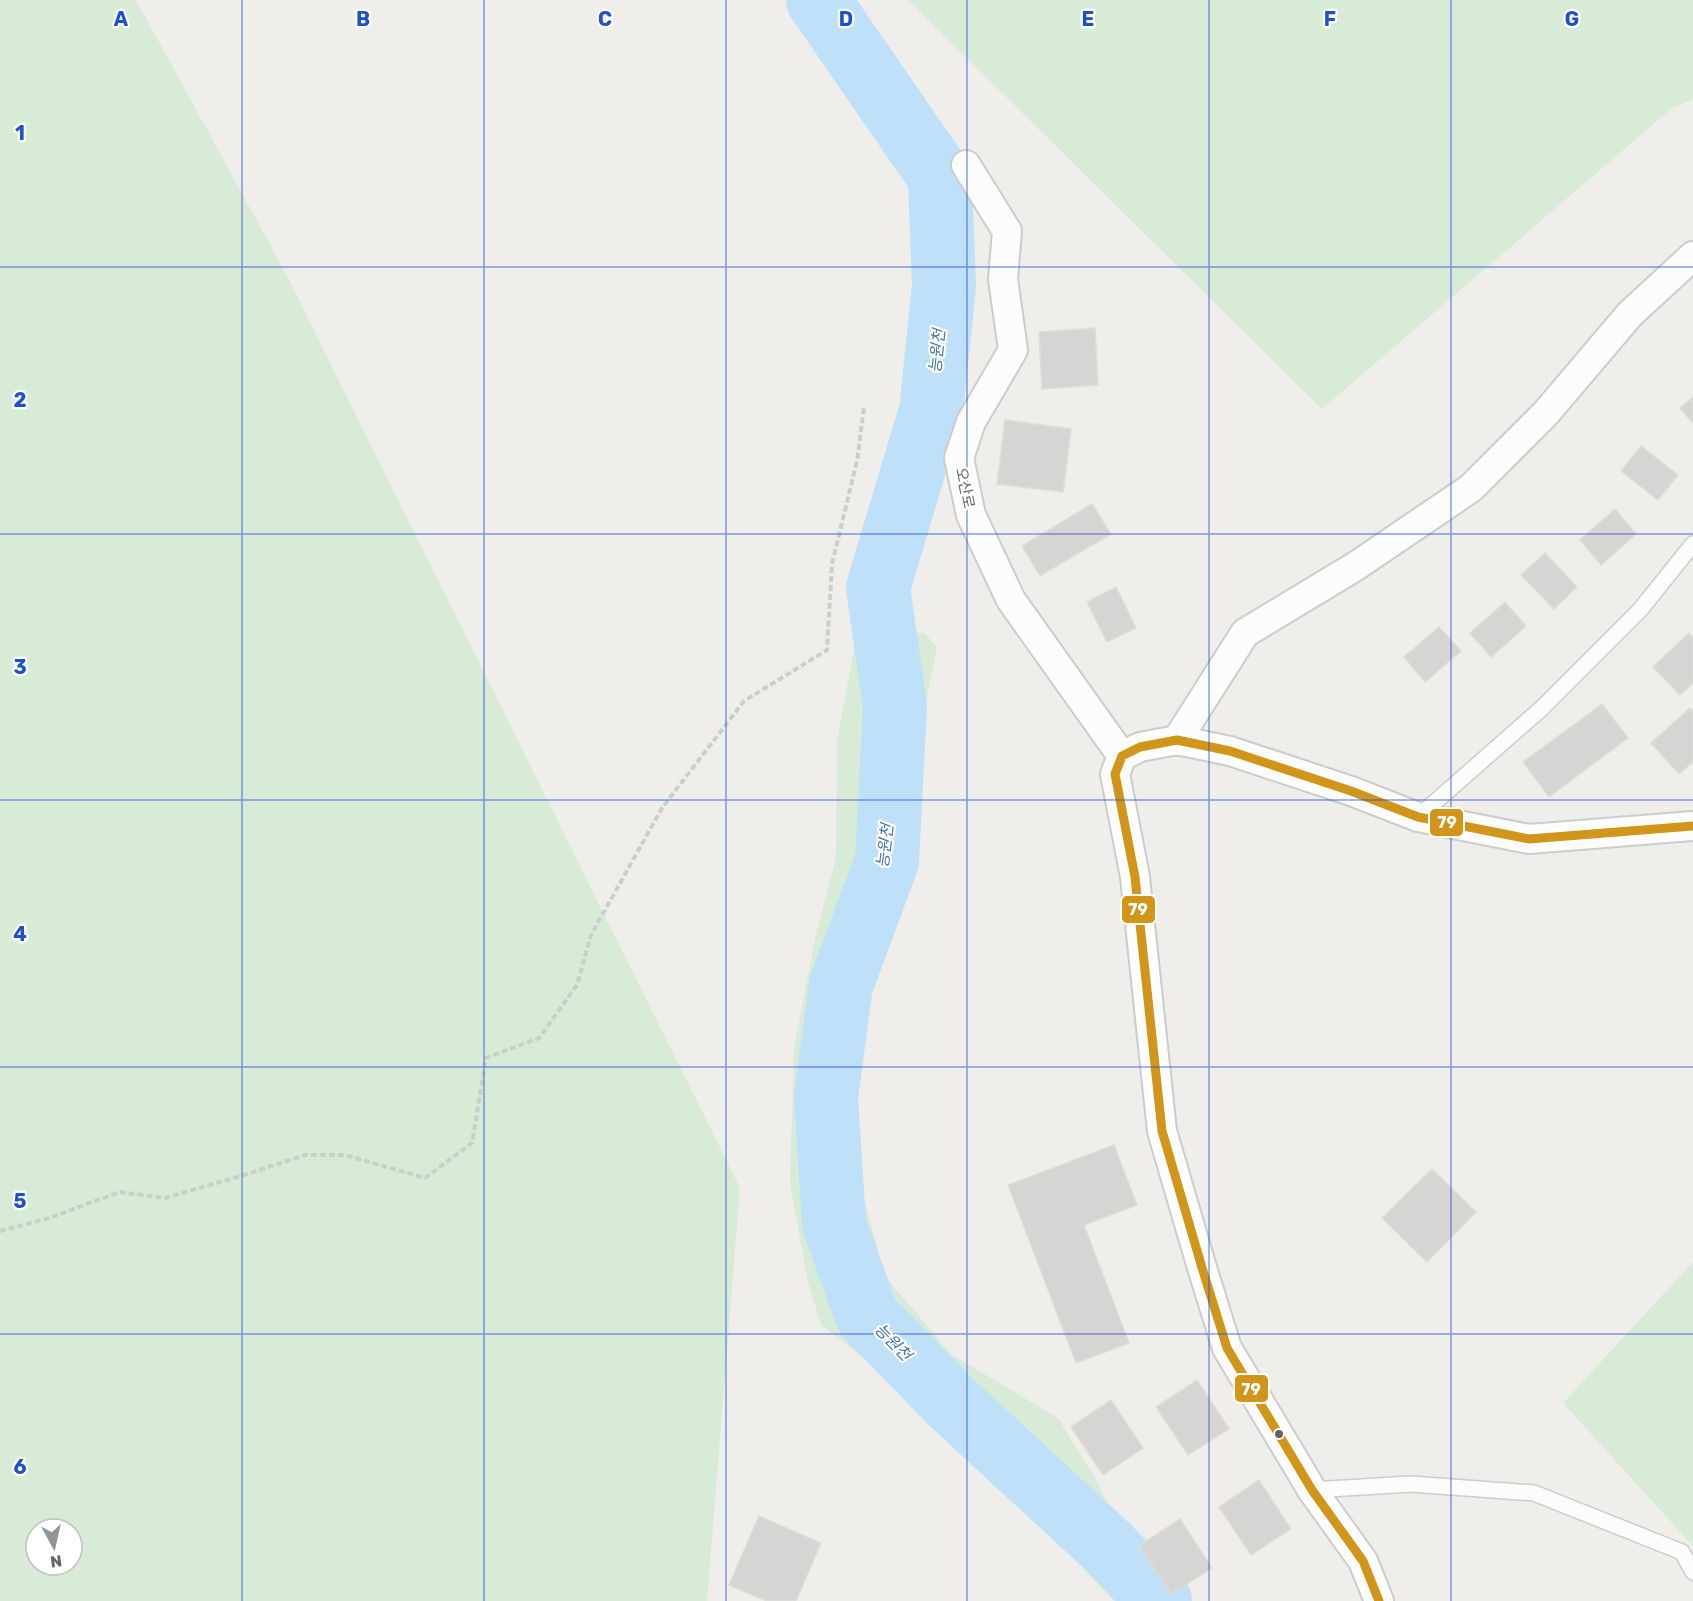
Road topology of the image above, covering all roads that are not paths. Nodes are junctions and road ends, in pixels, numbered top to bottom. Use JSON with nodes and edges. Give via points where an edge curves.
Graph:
{"nodes":[{"id":1,"x":966,"y":165,"type":"dead end"},
{"id":2,"x":1693,"y":256,"type":"edge"},
{"id":3,"x":1693,"y":544,"type":"edge"},
{"id":4,"x":1177,"y":740,"type":"junction"},
{"id":5,"x":1122,"y":756,"type":"junction"},
{"id":6,"x":1418,"y":817,"type":"junction"},
{"id":7,"x":1693,"y":826,"type":"edge"},
{"id":8,"x":1312,"y":1490,"type":"junction"},
{"id":9,"x":1693,"y":1572,"type":"edge"},
{"id":10,"x":1379,"y":1601,"type":"edge"}],
"edges":[{"from":1,"to":5,"type":"street","name":"오산로","via":[[1007,231],[1003,279],[1013,350],[971,422],[959,458],[971,515],[1011,600]]},
{"from":2,"to":4,"type":"street","via":[[1630,314],[1546,413],[1471,488],[1356,566],[1245,633]]},
{"from":3,"to":6,"type":"lane","via":[[1640,610],[1542,708]]},
{"from":4,"to":5,"type":"street","via":[[1140,747]]},
{"from":4,"to":6,"type":"street","via":[[1230,751]]},
{"from":5,"to":8,"type":"street","via":[[1115,774],[1135,877],[1162,1131],[1227,1348]]},
{"from":6,"to":7,"type":"street","via":[[1529,839]]},
{"from":8,"to":9,"type":"lane","via":[[1411,1484],[1533,1493],[1682,1552]]},
{"from":8,"to":10,"type":"street","via":[[1363,1561]]}]}
